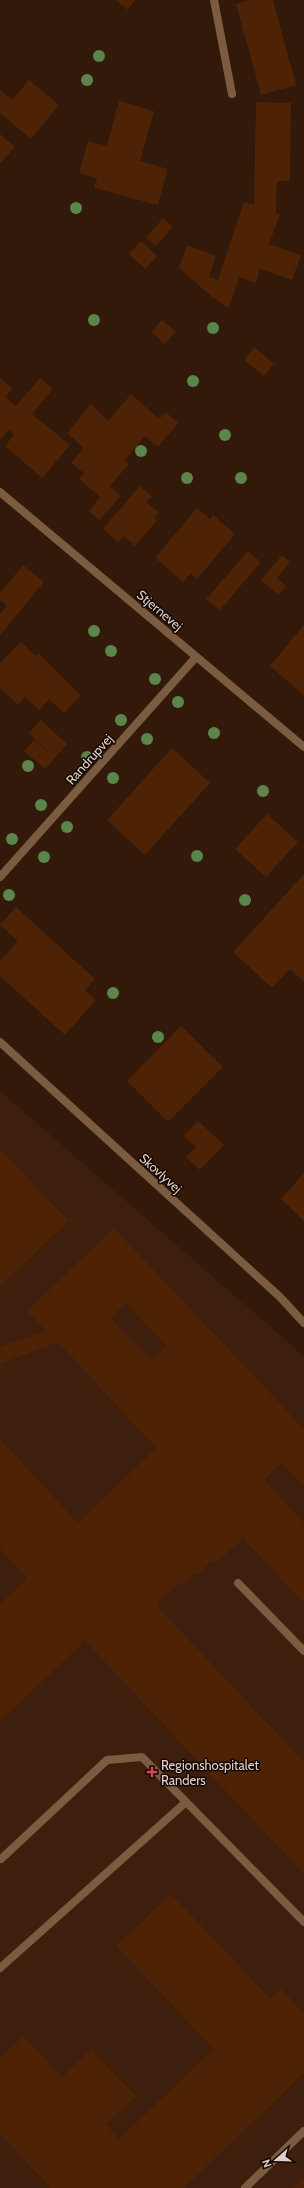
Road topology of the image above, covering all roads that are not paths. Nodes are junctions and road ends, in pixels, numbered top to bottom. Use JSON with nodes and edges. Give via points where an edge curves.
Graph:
{"nodes":[{"id":1,"x":214,"y":0,"type":"edge"},
{"id":2,"x":232,"y":94,"type":"dead end"},
{"id":3,"x":0,"y":492,"type":"edge"},
{"id":4,"x":196,"y":657,"type":"junction"},
{"id":5,"x":304,"y":747,"type":"edge"},
{"id":6,"x":0,"y":877,"type":"edge"},
{"id":7,"x":0,"y":1042,"type":"edge"},
{"id":8,"x":304,"y":1322,"type":"edge"},
{"id":9,"x":238,"y":1583,"type":"dead end"},
{"id":10,"x":304,"y":1651,"type":"edge"},
{"id":11,"x":186,"y":1802,"type":"junction"},
{"id":12,"x":1,"y":1859,"type":"dead end"},
{"id":13,"x":304,"y":1922,"type":"edge"},
{"id":14,"x":0,"y":1968,"type":"edge"},
{"id":15,"x":304,"y":2131,"type":"edge"},
{"id":16,"x":245,"y":2188,"type":"edge"}],
"edges":[{"from":1,"to":2,"type":"street"},
{"from":3,"to":4,"type":"street","name":"Stjernevej"},
{"from":4,"to":5,"type":"street","name":"Stjernevej"},
{"from":4,"to":6,"type":"street","name":"Randrupvej"},
{"from":7,"to":8,"type":"street","name":"Skovlyvej"},
{"from":9,"to":10,"type":"street"},
{"from":11,"to":12,"type":"street","via":[[142,1757],[107,1760]]},
{"from":11,"to":13,"type":"street"},
{"from":11,"to":14,"type":"street"},
{"from":15,"to":16,"type":"street"}]}
